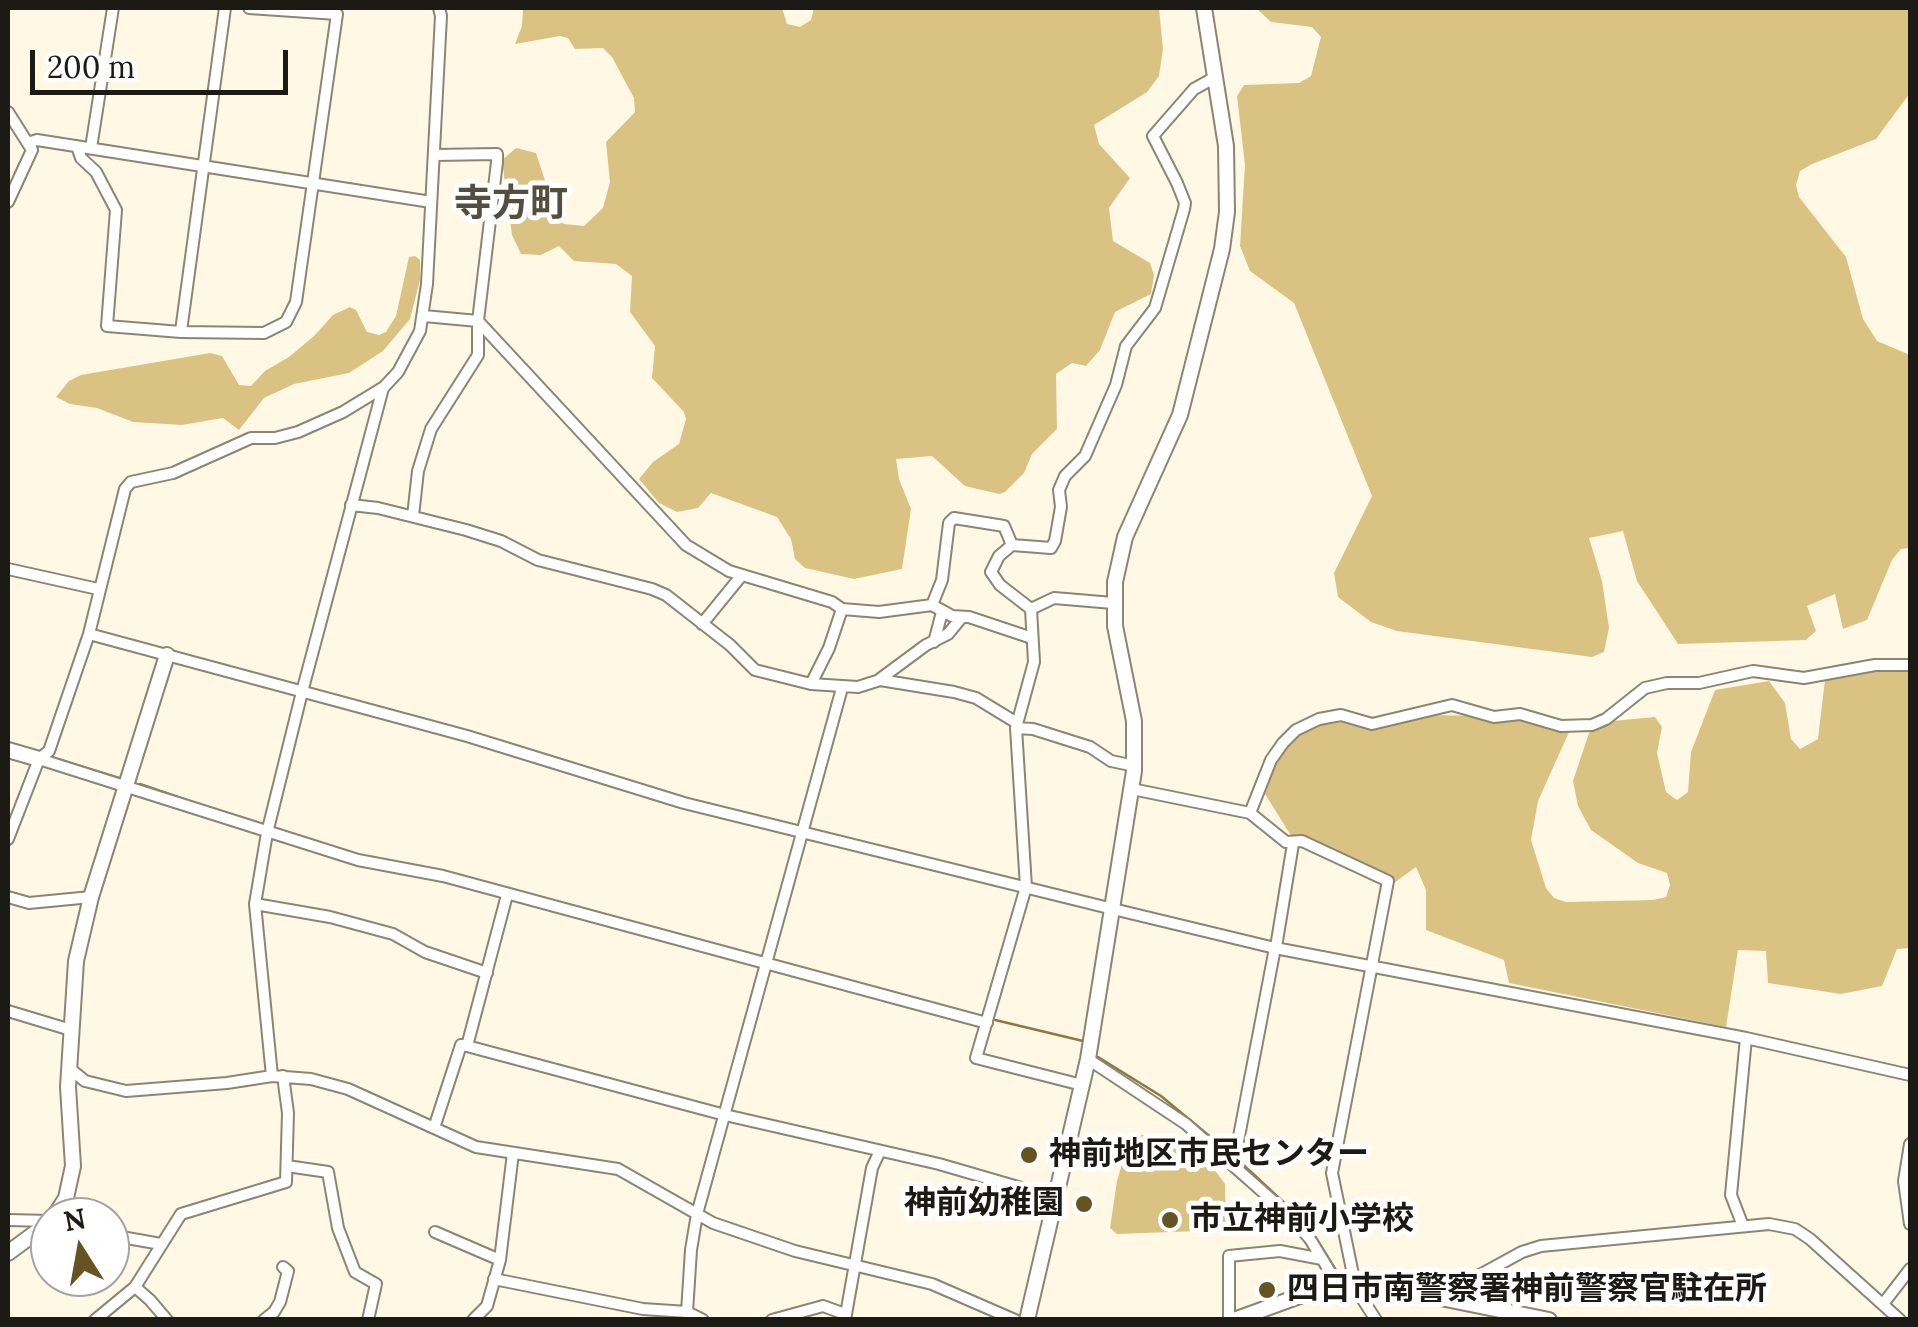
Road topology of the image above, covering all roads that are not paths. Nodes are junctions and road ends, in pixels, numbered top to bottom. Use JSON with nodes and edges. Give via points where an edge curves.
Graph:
{"nodes":[{"id":1,"x":113,"y":8,"type":"edge"},
{"id":2,"x":225,"y":8,"type":"edge"},
{"id":3,"x":249,"y":8,"type":"edge"},
{"id":4,"x":439,"y":8,"type":"edge"},
{"id":5,"x":1204,"y":8,"type":"edge"},
{"id":6,"x":1214,"y":78,"type":"junction"},
{"id":7,"x":8,"y":112,"type":"edge"},
{"id":8,"x":28,"y":143,"type":"junction"},
{"id":9,"x":77,"y":146,"type":"junction"},
{"id":10,"x":91,"y":148,"type":"junction"},
{"id":11,"x":434,"y":154,"type":"junction"},
{"id":12,"x":201,"y":166,"type":"junction"},
{"id":13,"x":312,"y":184,"type":"junction"},
{"id":14,"x":8,"y":202,"type":"edge"},
{"id":15,"x":432,"y":202,"type":"junction"},
{"id":16,"x":424,"y":316,"type":"junction"},
{"id":17,"x":478,"y":321,"type":"junction"},
{"id":18,"x":181,"y":331,"type":"junction"},
{"id":19,"x":384,"y":388,"type":"junction"},
{"id":20,"x":350,"y":505,"type":"junction"},
{"id":21,"x":413,"y":516,"type":"junction"},
{"id":22,"x":1012,"y":545,"type":"junction"},
{"id":23,"x":8,"y":569,"type":"edge"},
{"id":24,"x":742,"y":574,"type":"junction"},
{"id":25,"x":98,"y":589,"type":"junction"},
{"id":26,"x":1113,"y":603,"type":"junction"},
{"id":27,"x":1031,"y":608,"type":"junction"},
{"id":28,"x":842,"y":609,"type":"junction"},
{"id":29,"x":937,"y":609,"type":"junction"},
{"id":30,"x":962,"y":617,"type":"junction"},
{"id":31,"x":702,"y":624,"type":"junction"},
{"id":32,"x":88,"y":634,"type":"junction"},
{"id":33,"x":1032,"y":638,"type":"junction"},
{"id":34,"x":934,"y":642,"type":"junction"},
{"id":35,"x":167,"y":655,"type":"junction"},
{"id":36,"x":1910,"y":665,"type":"edge"},
{"id":37,"x":880,"y":680,"type":"junction"},
{"id":38,"x":811,"y":684,"type":"junction"},
{"id":39,"x":842,"y":688,"type":"junction"},
{"id":40,"x":302,"y":692,"type":"junction"},
{"id":41,"x":1016,"y":726,"type":"junction"},
{"id":42,"x":8,"y":750,"type":"edge"},
{"id":43,"x":39,"y":759,"type":"junction"},
{"id":44,"x":1135,"y":766,"type":"junction"},
{"id":45,"x":128,"y":786,"type":"junction"},
{"id":46,"x":1132,"y":788,"type":"junction"},
{"id":47,"x":1250,"y":813,"type":"junction"},
{"id":48,"x":803,"y":831,"type":"junction"},
{"id":49,"x":267,"y":832,"type":"junction"},
{"id":50,"x":8,"y":839,"type":"edge"},
{"id":51,"x":1293,"y":844,"type":"junction"},
{"id":52,"x":1026,"y":887,"type":"junction"},
{"id":53,"x":508,"y":895,"type":"junction"},
{"id":54,"x":92,"y":897,"type":"junction"},
{"id":55,"x":8,"y":898,"type":"edge"},
{"id":56,"x":254,"y":904,"type":"junction"},
{"id":57,"x":1113,"y":909,"type":"junction"},
{"id":58,"x":1275,"y":948,"type":"junction"},
{"id":59,"x":767,"y":963,"type":"junction"},
{"id":60,"x":1370,"y":966,"type":"junction"},
{"id":61,"x":487,"y":973,"type":"junction"},
{"id":62,"x":8,"y":1010,"type":"edge"},
{"id":63,"x":988,"y":1019,"type":"junction"},
{"id":64,"x":71,"y":1030,"type":"junction"},
{"id":65,"x":1746,"y":1038,"type":"junction"},
{"id":66,"x":468,"y":1046,"type":"junction"},
{"id":67,"x":1088,"y":1058,"type":"junction"},
{"id":68,"x":69,"y":1068,"type":"junction"},
{"id":69,"x":1910,"y":1075,"type":"edge"},
{"id":70,"x":277,"y":1076,"type":"junction"},
{"id":71,"x":1082,"y":1086,"type":"junction"},
{"id":72,"x":726,"y":1115,"type":"junction"},
{"id":73,"x":434,"y":1128,"type":"junction"},
{"id":74,"x":1910,"y":1144,"type":"edge"},
{"id":75,"x":513,"y":1153,"type":"junction"},
{"id":76,"x":878,"y":1153,"type":"junction"},
{"id":77,"x":1232,"y":1158,"type":"junction"},
{"id":78,"x":287,"y":1166,"type":"junction"},
{"id":79,"x":64,"y":1197,"type":"edge"},
{"id":80,"x":1056,"y":1198,"type":"junction"},
{"id":81,"x":697,"y":1214,"type":"junction"},
{"id":82,"x":1910,"y":1224,"type":"edge"},
{"id":83,"x":1743,"y":1226,"type":"junction"},
{"id":84,"x":435,"y":1232,"type":"dead end"},
{"id":85,"x":30,"y":1236,"type":"edge"},
{"id":86,"x":130,"y":1238,"type":"edge"},
{"id":87,"x":161,"y":1244,"type":"junction"},
{"id":88,"x":8,"y":1253,"type":"edge"},
{"id":89,"x":1322,"y":1259,"type":"junction"},
{"id":90,"x":500,"y":1260,"type":"junction"},
{"id":91,"x":854,"y":1265,"type":"junction"},
{"id":92,"x":283,"y":1267,"type":"dead end"},
{"id":93,"x":1910,"y":1269,"type":"edge"},
{"id":94,"x":494,"y":1279,"type":"junction"},
{"id":95,"x":134,"y":1288,"type":"junction"},
{"id":96,"x":1348,"y":1289,"type":"junction"},
{"id":97,"x":1449,"y":1299,"type":"junction"},
{"id":98,"x":1883,"y":1304,"type":"junction"},
{"id":99,"x":686,"y":1312,"type":"junction"},
{"id":100,"x":845,"y":1317,"type":"edge"},
{"id":101,"x":94,"y":1320,"type":"edge"},
{"id":102,"x":167,"y":1320,"type":"edge"},
{"id":103,"x":264,"y":1320,"type":"edge"},
{"id":104,"x":368,"y":1320,"type":"edge"},
{"id":105,"x":473,"y":1320,"type":"edge"},
{"id":106,"x":703,"y":1320,"type":"edge"},
{"id":107,"x":772,"y":1320,"type":"edge"},
{"id":108,"x":1015,"y":1320,"type":"edge"},
{"id":109,"x":1027,"y":1320,"type":"edge"},
{"id":110,"x":1232,"y":1320,"type":"edge"},
{"id":111,"x":1376,"y":1320,"type":"edge"},
{"id":112,"x":1549,"y":1320,"type":"edge"},
{"id":113,"x":1900,"y":1320,"type":"edge"}],
"edges":[{"from":1,"to":10,"type":"street"},
{"from":2,"to":12,"type":"street"},
{"from":3,"to":13,"type":"street","via":[[337,14]]},
{"from":4,"to":11,"type":"street"},
{"from":5,"to":6,"type":"street"},
{"from":6,"to":22,"type":"street","via":[[1194,89],[1153,136],[1184,208],[1156,308],[1126,346],[1085,456],[1065,476],[1051,548]]},
{"from":6,"to":26,"type":"street","via":[[1226,146],[1222,249],[1180,415],[1125,538]]},
{"from":7,"to":8,"type":"street"},
{"from":8,"to":9,"type":"street"},
{"from":8,"to":14,"type":"street","via":[[32,150]]},
{"from":9,"to":10,"type":"street"},
{"from":9,"to":18,"type":"street","via":[[116,210],[107,326]]},
{"from":10,"to":12,"type":"street"},
{"from":11,"to":15,"type":"street"},
{"from":11,"to":17,"type":"street","via":[[497,154]]},
{"from":12,"to":13,"type":"street"},
{"from":12,"to":18,"type":"street"},
{"from":13,"to":15,"type":"street"},
{"from":13,"to":18,"type":"street","via":[[296,302],[286,322],[264,333]]},
{"from":15,"to":16,"type":"street"},
{"from":16,"to":17,"type":"street"},
{"from":16,"to":19,"type":"street"},
{"from":17,"to":21,"type":"street","via":[[478,355],[431,429]]},
{"from":17,"to":24,"type":"street","via":[[686,545]]},
{"from":19,"to":20,"type":"street"},
{"from":19,"to":25,"type":"street","via":[[298,432],[250,438],[172,473],[131,482]]},
{"from":20,"to":21,"type":"street"},
{"from":20,"to":40,"type":"street"},
{"from":21,"to":31,"type":"street","via":[[501,541],[554,565],[652,589]]},
{"from":22,"to":27,"type":"street","via":[[993,564],[992,578]]},
{"from":22,"to":29,"type":"street","via":[[1004,526],[949,522]]},
{"from":23,"to":25,"type":"street"},
{"from":24,"to":28,"type":"street"},
{"from":24,"to":31,"type":"street"},
{"from":25,"to":32,"type":"street"},
{"from":26,"to":27,"type":"street","via":[[1054,598]]},
{"from":26,"to":44,"type":"street"},
{"from":27,"to":33,"type":"street"},
{"from":28,"to":29,"type":"street"},
{"from":28,"to":38,"type":"street"},
{"from":29,"to":30,"type":"street"},
{"from":29,"to":34,"type":"street"},
{"from":30,"to":33,"type":"street"},
{"from":30,"to":34,"type":"street"},
{"from":31,"to":38,"type":"street","via":[[755,670]]},
{"from":32,"to":35,"type":"street"},
{"from":32,"to":43,"type":"street","via":[[49,751]]},
{"from":33,"to":41,"type":"street","via":[[1032,678]]},
{"from":34,"to":37,"type":"street"},
{"from":35,"to":40,"type":"street"},
{"from":35,"to":45,"type":"street"},
{"from":36,"to":47,"type":"street","via":[[1875,664],[1804,678],[1753,671],[1667,683],[1644,688],[1592,726],[1561,726],[1520,714],[1494,717],[1452,705],[1372,724],[1341,715],[1319,718],[1283,743]]},
{"from":37,"to":39,"type":"street"},
{"from":37,"to":41,"type":"street","via":[[976,698]]},
{"from":38,"to":39,"type":"street"},
{"from":39,"to":48,"type":"street"},
{"from":40,"to":48,"type":"street","via":[[684,804]]},
{"from":40,"to":49,"type":"street"},
{"from":41,"to":44,"type":"street"},
{"from":41,"to":52,"type":"street"},
{"from":42,"to":43,"type":"street"},
{"from":43,"to":45,"type":"street"},
{"from":43,"to":50,"type":"street"},
{"from":44,"to":46,"type":"street"},
{"from":45,"to":49,"type":"street"},
{"from":45,"to":54,"type":"street"},
{"from":46,"to":47,"type":"street"},
{"from":46,"to":57,"type":"street"},
{"from":47,"to":51,"type":"street"},
{"from":48,"to":52,"type":"street"},
{"from":48,"to":59,"type":"street"},
{"from":49,"to":53,"type":"street"},
{"from":49,"to":56,"type":"street"},
{"from":51,"to":58,"type":"street"},
{"from":51,"to":60,"type":"street","via":[[1302,841],[1388,881]]},
{"from":52,"to":57,"type":"street"},
{"from":52,"to":63,"type":"street"},
{"from":53,"to":59,"type":"street"},
{"from":53,"to":61,"type":"street"},
{"from":54,"to":55,"type":"street","via":[[29,903]]},
{"from":54,"to":64,"type":"street","via":[[76,961]]},
{"from":56,"to":61,"type":"street","via":[[392,934]]},
{"from":56,"to":70,"type":"street"},
{"from":57,"to":58,"type":"street"},
{"from":57,"to":67,"type":"street"},
{"from":58,"to":60,"type":"street"},
{"from":58,"to":77,"type":"street"},
{"from":59,"to":63,"type":"street"},
{"from":59,"to":72,"type":"street"},
{"from":60,"to":65,"type":"street"},
{"from":60,"to":96,"type":"street","via":[[1332,1173]]},
{"from":61,"to":66,"type":"street"},
{"from":62,"to":64,"type":"street"},
{"from":63,"to":71,"type":"street","via":[[976,1058]]},
{"from":64,"to":68,"type":"street"},
{"from":65,"to":69,"type":"street"},
{"from":65,"to":83,"type":"street","via":[[1730,1195]]},
{"from":66,"to":72,"type":"street"},
{"from":66,"to":73,"type":"street","via":[[461,1046]]},
{"from":67,"to":71,"type":"street"},
{"from":67,"to":77,"type":"street"},
{"from":68,"to":70,"type":"street","via":[[85,1081],[126,1091]]},
{"from":68,"to":79,"type":"street","via":[[71,1184]]},
{"from":70,"to":73,"type":"street","via":[[348,1089]]},
{"from":70,"to":78,"type":"street","via":[[288,1113]]},
{"from":71,"to":80,"type":"street"},
{"from":72,"to":76,"type":"street"},
{"from":72,"to":81,"type":"street"},
{"from":73,"to":75,"type":"street","via":[[476,1147]]},
{"from":74,"to":82,"type":"street","via":[[1904,1181]]},
{"from":75,"to":81,"type":"street","via":[[618,1168]]},
{"from":75,"to":90,"type":"street"},
{"from":76,"to":80,"type":"street"},
{"from":76,"to":91,"type":"street"},
{"from":77,"to":89,"type":"street","via":[[1302,1228]]},
{"from":78,"to":87,"type":"street","via":[[286,1182],[181,1214]]},
{"from":78,"to":104,"type":"street","via":[[328,1172],[355,1272],[376,1284]]},
{"from":80,"to":109,"type":"street"},
{"from":81,"to":91,"type":"street"},
{"from":81,"to":99,"type":"street"},
{"from":83,"to":97,"type":"street","via":[[1541,1246],[1458,1287]]},
{"from":83,"to":98,"type":"street","via":[[1799,1231]]},
{"from":84,"to":90,"type":"street"},
{"from":85,"to":88,"type":"street"},
{"from":86,"to":87,"type":"street"},
{"from":87,"to":95,"type":"street"},
{"from":89,"to":96,"type":"street"},
{"from":89,"to":110,"type":"street","via":[[1280,1252],[1228,1256]]},
{"from":90,"to":94,"type":"street"},
{"from":91,"to":100,"type":"street"},
{"from":91,"to":108,"type":"street","via":[[932,1284]]},
{"from":92,"to":103,"type":"street","via":[[288,1272],[280,1302]]},
{"from":93,"to":98,"type":"street"},
{"from":94,"to":99,"type":"street"},
{"from":94,"to":105,"type":"street","via":[[487,1306]]},
{"from":95,"to":101,"type":"street"},
{"from":95,"to":102,"type":"street"},
{"from":96,"to":97,"type":"street"},
{"from":96,"to":110,"type":"street","via":[[1308,1293]]},
{"from":96,"to":111,"type":"street"},
{"from":97,"to":112,"type":"street"},
{"from":98,"to":113,"type":"street"},
{"from":99,"to":106,"type":"street"},
{"from":100,"to":107,"type":"street","via":[[816,1307]]}]}
